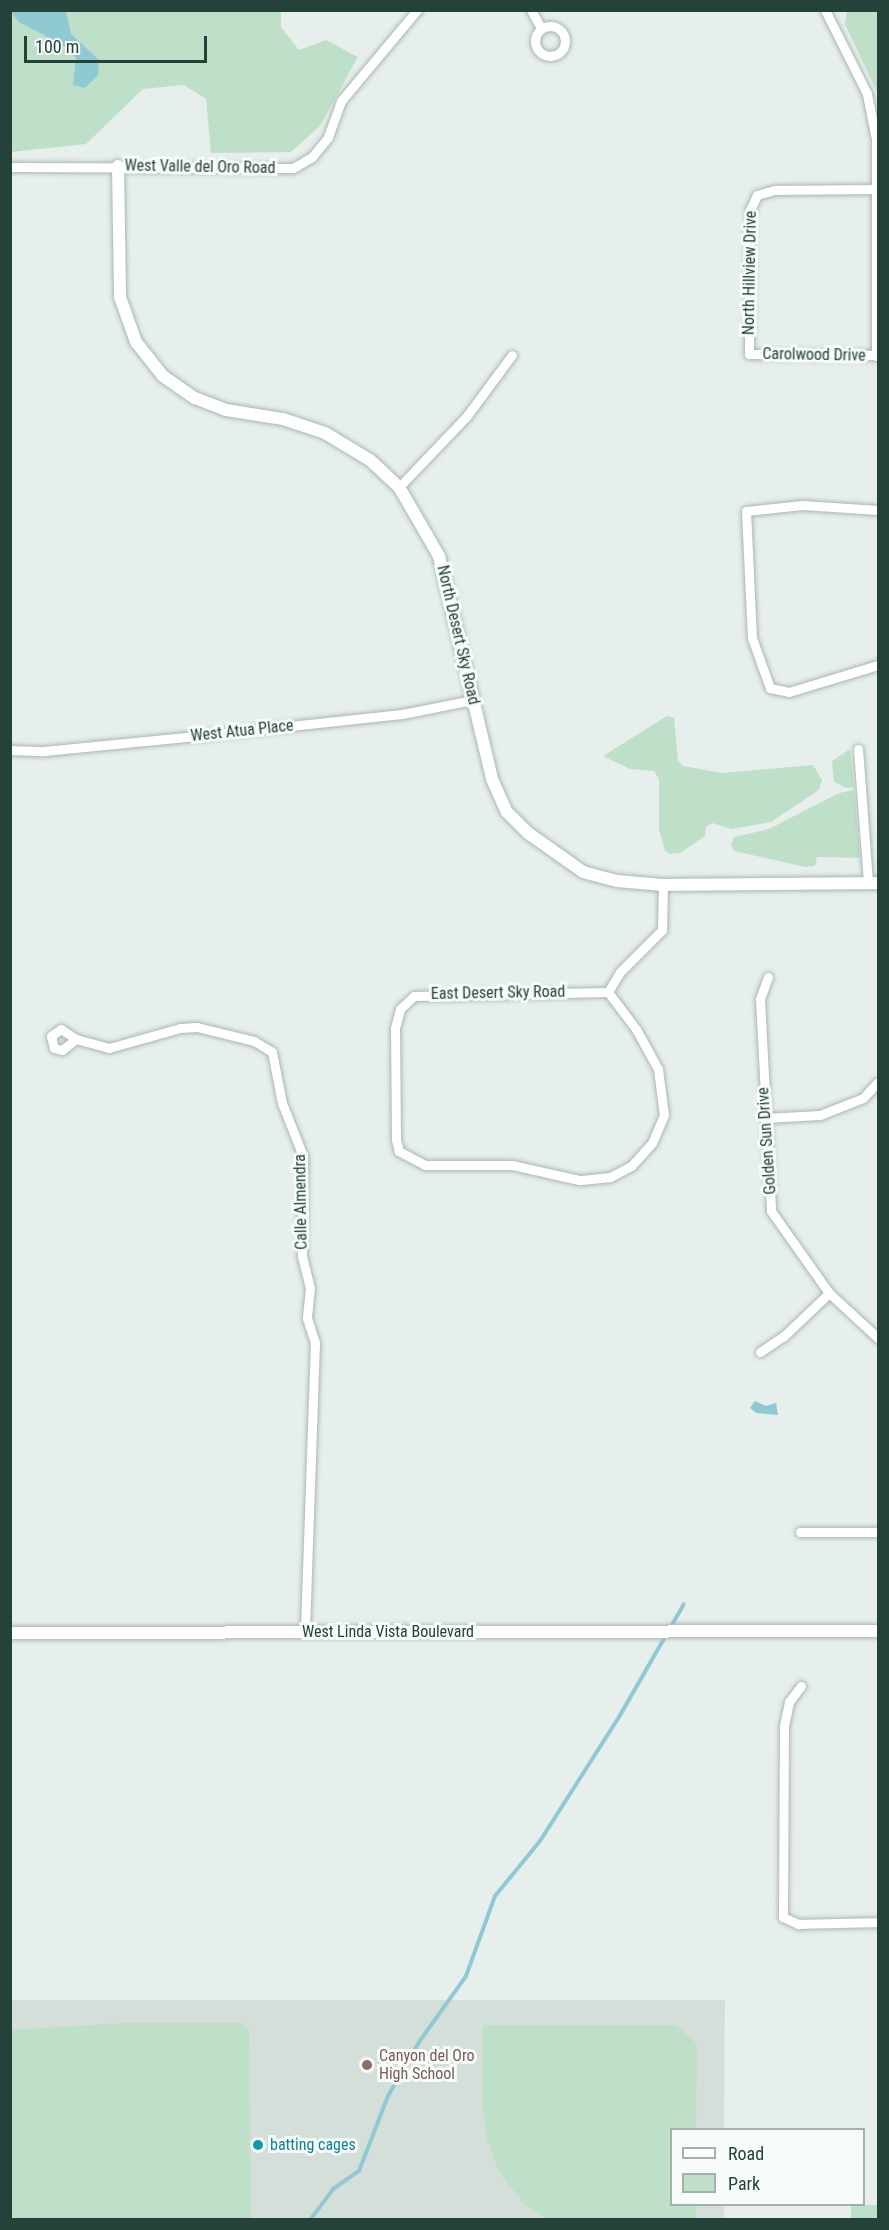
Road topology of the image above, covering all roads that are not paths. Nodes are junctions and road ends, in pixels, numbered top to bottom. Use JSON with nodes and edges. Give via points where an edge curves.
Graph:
{"nodes":[{"id":1,"x":417,"y":10,"type":"edge"},
{"id":2,"x":531,"y":10,"type":"edge"},
{"id":3,"x":825,"y":10,"type":"edge"},
{"id":4,"x":541,"y":28,"type":"dead end"},
{"id":5,"x":10,"y":166,"type":"edge"},
{"id":6,"x":118,"y":166,"type":"junction"},
{"id":7,"x":875,"y":189,"type":"junction"},
{"id":8,"x":749,"y":354,"type":"joint"},
{"id":9,"x":512,"y":355,"type":"dead end"},
{"id":10,"x":877,"y":356,"type":"edge"},
{"id":11,"x":399,"y":487,"type":"junction"},
{"id":12,"x":879,"y":510,"type":"edge"},
{"id":13,"x":879,"y":665,"type":"edge"},
{"id":14,"x":472,"y":700,"type":"junction"},
{"id":15,"x":858,"y":749,"type":"dead end"},
{"id":16,"x":10,"y":750,"type":"edge"},
{"id":17,"x":873,"y":883,"type":"edge"},
{"id":18,"x":663,"y":885,"type":"junction"},
{"id":19,"x":768,"y":977,"type":"dead end"},
{"id":20,"x":608,"y":992,"type":"junction"},
{"id":21,"x":76,"y":1039,"type":"dead end"},
{"id":22,"x":879,"y":1082,"type":"edge"},
{"id":23,"x":764,"y":1118,"type":"junction"},
{"id":24,"x":829,"y":1293,"type":"junction"},
{"id":25,"x":879,"y":1338,"type":"edge"},
{"id":26,"x":760,"y":1352,"type":"dead end"},
{"id":27,"x":800,"y":1532,"type":"dead end"},
{"id":28,"x":879,"y":1532,"type":"edge"},
{"id":29,"x":879,"y":1631,"type":"edge"},
{"id":30,"x":305,"y":1632,"type":"junction"},
{"id":31,"x":10,"y":1633,"type":"edge"},
{"id":32,"x":801,"y":1686,"type":"dead end"},
{"id":33,"x":879,"y":1922,"type":"edge"}],
"edges":[{"from":1,"to":6,"type":"street","name":"West Valle del Oro Road","via":[[341,101],[328,137],[312,157],[292,168]]},
{"from":2,"to":4,"type":"street"},
{"from":3,"to":7,"type":"street","via":[[867,94],[876,138]]},
{"from":5,"to":6,"type":"street","name":"West Valle del Oro Road"},
{"from":6,"to":11,"type":"street","name":"North Desert Sky Road","via":[[120,297],[128,326],[147,358],[180,390],[212,406],[283,419],[342,441]]},
{"from":7,"to":8,"type":"street","name":"North Hillview Drive","via":[[755,192],[750,210]]},
{"from":7,"to":10,"type":"street"},
{"from":8,"to":10,"type":"street","name":"Carolwood Drive"},
{"from":9,"to":11,"type":"street","via":[[459,426]]},
{"from":11,"to":14,"type":"street","name":"North Desert Sky Road","via":[[440,556]]},
{"from":12,"to":13,"type":"street","via":[[802,505],[746,511],[752,638],[770,688],[789,692]]},
{"from":14,"to":16,"type":"street","name":"West Atua Place","via":[[402,714],[44,751]]},
{"from":14,"to":18,"type":"street","name":"North Desert Sky Road","via":[[492,779],[507,812],[528,833],[583,872],[617,881]]},
{"from":15,"to":17,"type":"street"},
{"from":17,"to":18,"type":"street","name":"North Desert Sky Road"},
{"from":18,"to":20,"type":"street","via":[[662,930],[620,972]]},
{"from":19,"to":23,"type":"street","name":"Golden Sun Drive","via":[[760,999]]},
{"from":20,"to":20,"type":"street","name":"East Desert Sky Road","via":[[414,996],[400,1009],[395,1028],[399,1151],[425,1165],[512,1165],[579,1180],[609,1177],[631,1166],[652,1143],[664,1115],[658,1069],[636,1029]]},
{"from":21,"to":30,"type":"street","name":"Calle Almendra","via":[[109,1048],[197,1027],[235,1034],[272,1052],[282,1103],[303,1156],[302,1256],[310,1283],[307,1318],[315,1342]]},
{"from":22,"to":23,"type":"street","via":[[863,1098],[820,1115]]},
{"from":23,"to":24,"type":"street","name":"Golden Sun Drive","via":[[771,1211]]},
{"from":24,"to":25,"type":"street","name":"Golden Sun Drive"},
{"from":24,"to":26,"type":"street","via":[[784,1336]]},
{"from":27,"to":28,"type":"street"},
{"from":29,"to":30,"type":"street","name":"West Linda Vista Boulevard"},
{"from":30,"to":31,"type":"street","name":"West Linda Vista Boulevard"},
{"from":32,"to":33,"type":"street","via":[[789,1702],[784,1726],[782,1912],[786,1920],[798,1924]]}]}
